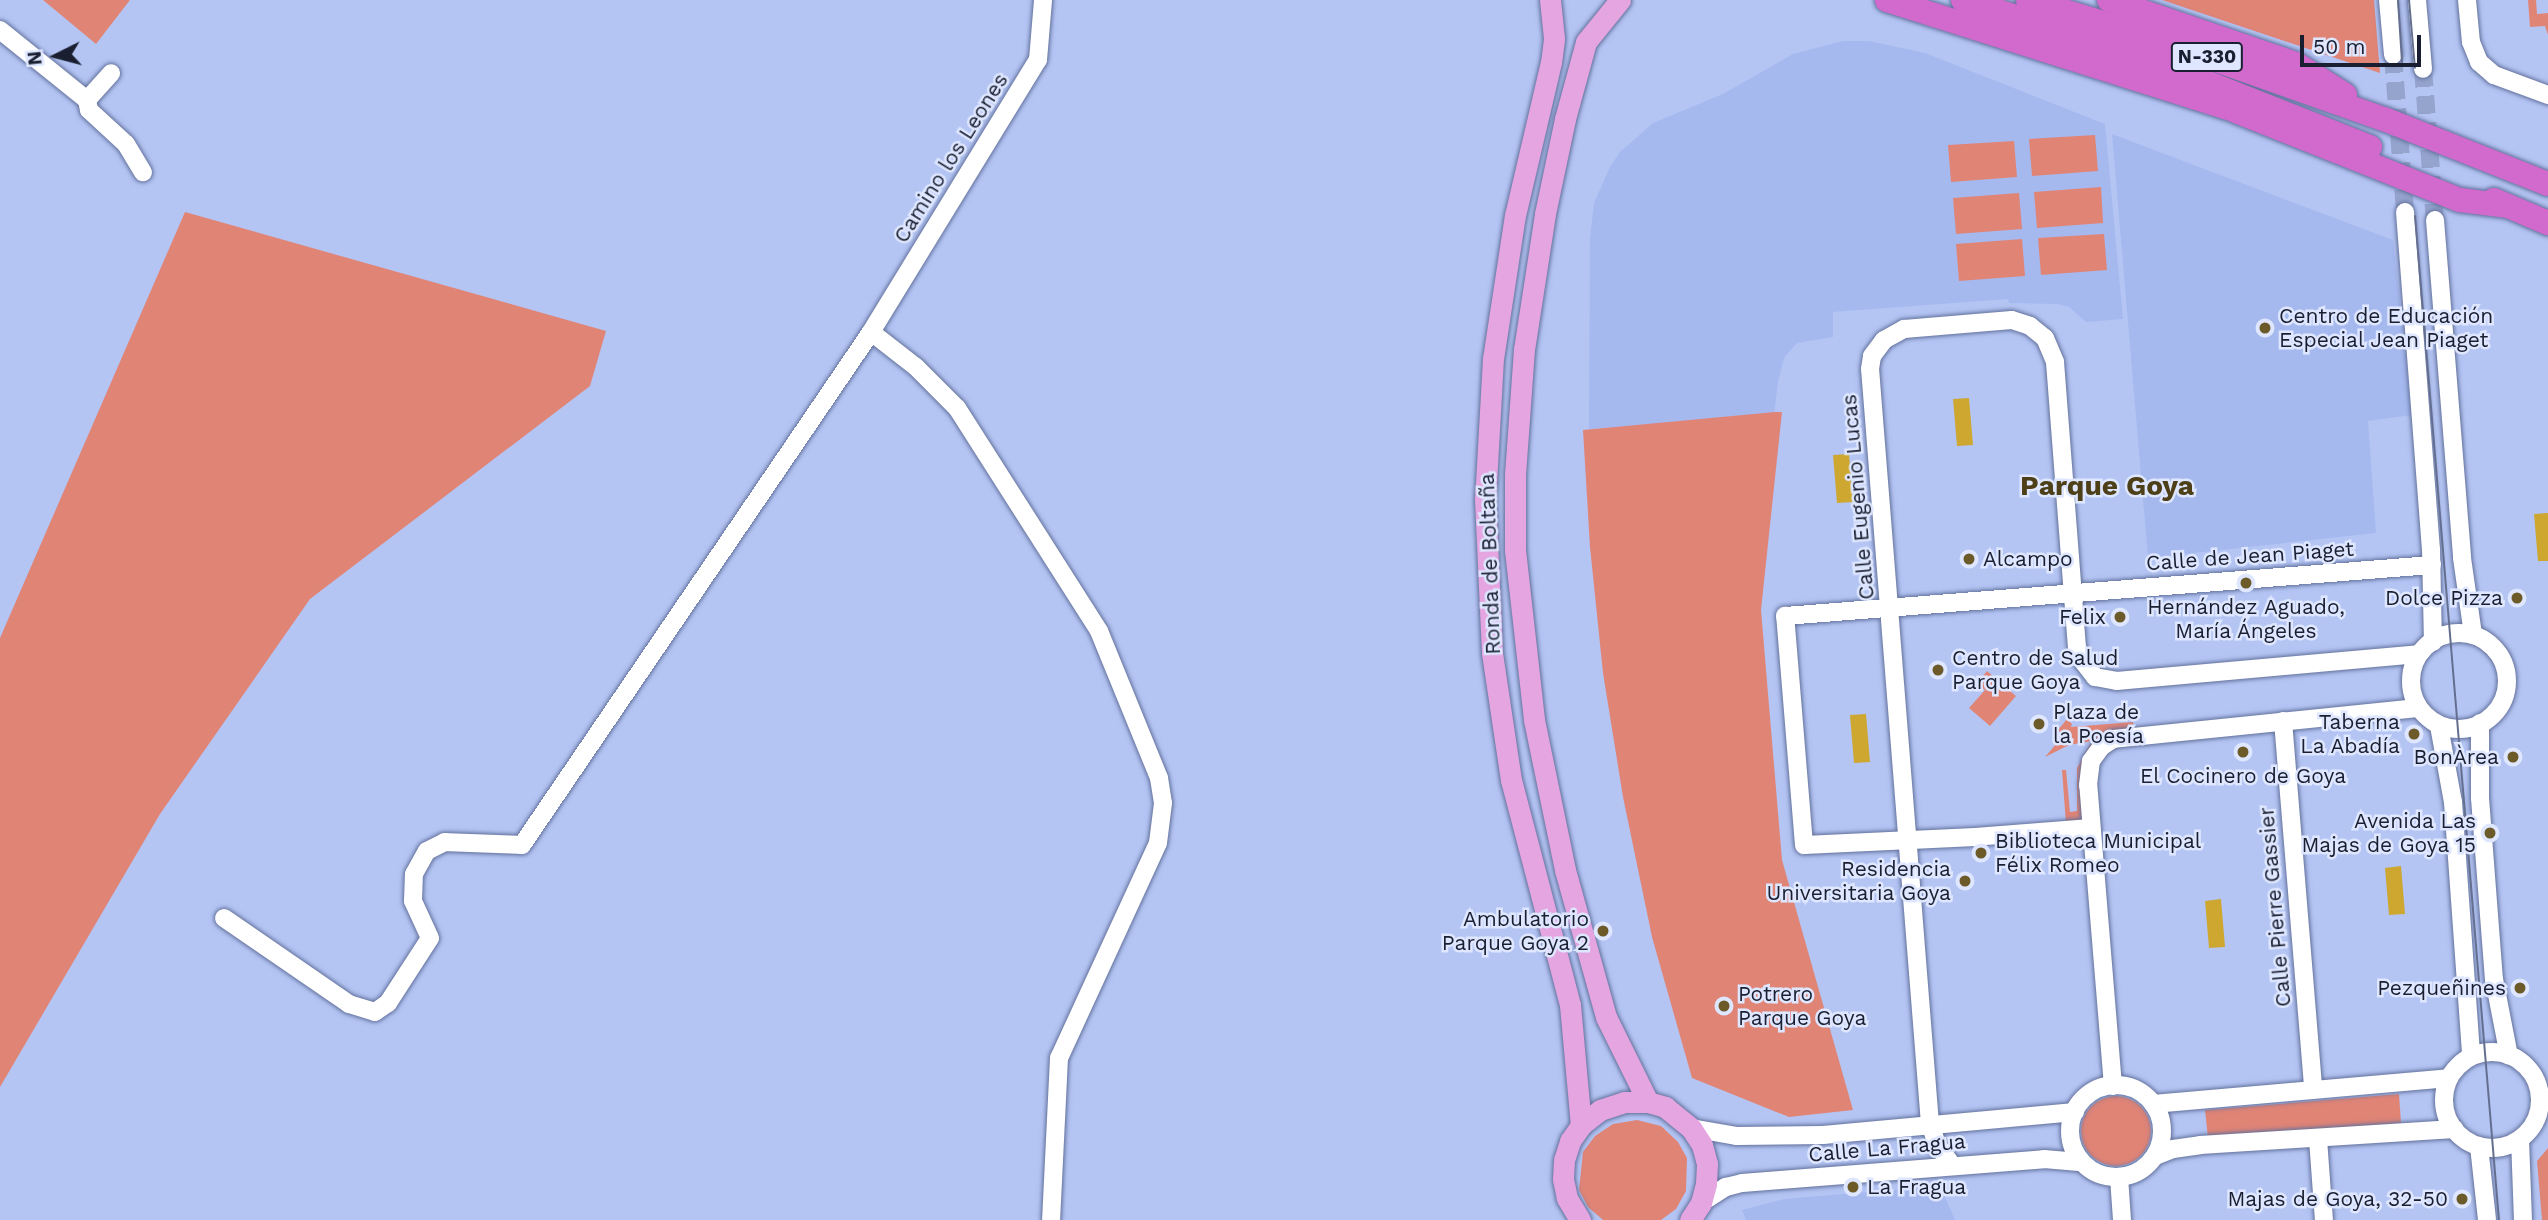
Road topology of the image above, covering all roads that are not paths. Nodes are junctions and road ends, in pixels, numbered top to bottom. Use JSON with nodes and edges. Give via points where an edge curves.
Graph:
{"nodes":[{"id":1,"x":1043,"y":0,"type":"edge"},
{"id":2,"x":1550,"y":0,"type":"edge"},
{"id":3,"x":1620,"y":0,"type":"edge"},
{"id":4,"x":1887,"y":0,"type":"edge"},
{"id":5,"x":1963,"y":0,"type":"edge"},
{"id":6,"x":2028,"y":0,"type":"edge"},
{"id":7,"x":2109,"y":0,"type":"edge"},
{"id":8,"x":2388,"y":0,"type":"edge"},
{"id":9,"x":2417,"y":0,"type":"edge"},
{"id":10,"x":2467,"y":0,"type":"edge"},
{"id":11,"x":0,"y":30,"type":"edge"},
{"id":12,"x":2393,"y":55,"type":"tunnel mouth"},
{"id":13,"x":2423,"y":69,"type":"tunnel mouth"},
{"id":14,"x":111,"y":72,"type":"dead end"},
{"id":15,"x":2548,"y":95,"type":"edge"},
{"id":16,"x":87,"y":100,"type":"junction"},
{"id":17,"x":2384,"y":120,"type":"junction"},
{"id":18,"x":143,"y":172,"type":"dead end"},
{"id":19,"x":2548,"y":184,"type":"edge"},
{"id":20,"x":2507,"y":206,"type":"junction"},
{"id":21,"x":2405,"y":212,"type":"tunnel mouth"},
{"id":22,"x":2435,"y":220,"type":"tunnel mouth"},
{"id":23,"x":2548,"y":223,"type":"edge"},
{"id":24,"x":872,"y":332,"type":"junction"},
{"id":25,"x":2432,"y":565,"type":"junction"},
{"id":26,"x":2071,"y":593,"type":"junction"},
{"id":27,"x":1889,"y":607,"type":"junction"},
{"id":28,"x":2473,"y":634,"type":"junction"},
{"id":29,"x":2433,"y":642,"type":"junction"},
{"id":30,"x":2418,"y":654,"type":"junction"},
{"id":31,"x":2418,"y":708,"type":"junction"},
{"id":32,"x":2283,"y":722,"type":"junction"},
{"id":33,"x":2480,"y":723,"type":"junction"},
{"id":34,"x":2439,"y":726,"type":"junction"},
{"id":35,"x":2091,"y":828,"type":"junction"},
{"id":36,"x":1907,"y":839,"type":"junction"},
{"id":37,"x":224,"y":918,"type":"dead end"},
{"id":38,"x":2471,"y":1056,"type":"junction"},
{"id":39,"x":2509,"y":1056,"type":"junction"},
{"id":40,"x":2449,"y":1078,"type":"junction"},
{"id":41,"x":2113,"y":1086,"type":"junction"},
{"id":42,"x":2313,"y":1089,"type":"junction"},
{"id":43,"x":2544,"y":1097,"type":"edge"},
{"id":44,"x":1648,"y":1102,"type":"junction"},
{"id":45,"x":2153,"y":1104,"type":"junction"},
{"id":46,"x":2075,"y":1112,"type":"junction"},
{"id":47,"x":1930,"y":1124,"type":"junction"},
{"id":48,"x":1581,"y":1125,"type":"junction"},
{"id":49,"x":1691,"y":1128,"type":"junction"},
{"id":50,"x":2454,"y":1129,"type":"junction"},
{"id":51,"x":2318,"y":1139,"type":"junction"},
{"id":52,"x":2520,"y":1139,"type":"junction"},
{"id":53,"x":2479,"y":1146,"type":"junction"},
{"id":54,"x":2155,"y":1156,"type":"junction"},
{"id":55,"x":2082,"y":1161,"type":"junction"},
{"id":56,"x":1952,"y":1165,"type":"junction"},
{"id":57,"x":2119,"y":1177,"type":"junction"},
{"id":58,"x":1696,"y":1212,"type":"edge"},
{"id":59,"x":1051,"y":1220,"type":"edge"},
{"id":60,"x":1580,"y":1220,"type":"edge"},
{"id":61,"x":2122,"y":1220,"type":"edge"},
{"id":62,"x":2324,"y":1220,"type":"edge"},
{"id":63,"x":2487,"y":1220,"type":"edge"},
{"id":64,"x":2523,"y":1220,"type":"edge"}],
"edges":[{"from":1,"to":24,"type":"street","name":"Camino los Leones","via":[[1038,60]]},
{"from":2,"to":48,"type":"main road","name":"Ronda de Boltaña","via":[[1551,62],[1515,215],[1493,358],[1485,499],[1492,653],[1511,780],[1570,1005]]},
{"from":3,"to":44,"type":"main road","name":"Ronda de Boltaña","via":[[1586,42],[1545,214],[1524,349],[1515,474],[1516,551],[1534,720],[1565,870],[1606,1017]]},
{"from":4,"to":20,"type":"highway","via":[[2236,111],[2460,200]]},
{"from":5,"to":20,"type":"highway","number":"N-330","via":[[2146,58],[2314,123]]},
{"from":6,"to":17,"type":"highway","number":"N-330","via":[[2162,41]]},
{"from":7,"to":17,"type":"highway","via":[[2296,64]]},
{"from":8,"to":12,"type":"street"},
{"from":9,"to":13,"type":"street"},
{"from":10,"to":15,"type":"street","via":[[2471,42],[2479,62],[2494,75]]},
{"from":11,"to":16,"type":"street"},
{"from":14,"to":16,"type":"street"},
{"from":16,"to":18,"type":"street","via":[[89,110],[126,144]]},
{"from":17,"to":19,"type":"highway","number":"N-330"},
{"from":20,"to":23,"type":"highway","number":"N-330"},
{"from":21,"to":25,"type":"street"},
{"from":22,"to":28,"type":"street","via":[[2462,558]]},
{"from":24,"to":37,"type":"street","name":"Camino los Leones","via":[[522,845],[445,842],[427,850],[414,874],[413,901],[430,938],[388,1003],[375,1012],[349,1004]]},
{"from":24,"to":59,"type":"street","via":[[957,408],[1099,631],[1159,778],[1163,803],[1158,842],[1059,1058]]},
{"from":25,"to":26,"type":"street","name":"Calle de Jean Piaget"},
{"from":25,"to":29,"type":"street"},
{"from":26,"to":27,"type":"street","name":"Calle de Jean Piaget"},
{"from":26,"to":27,"type":"street","name":"Calle Eugenio Lucas","via":[[2055,362],[2039,332],[2012,320],[1904,329],[1884,340],[1872,356]]},
{"from":26,"to":30,"type":"street","name":"Calle Eugenio Lucas","via":[[2081,659],[2095,677],[2117,681]]},
{"from":27,"to":36,"type":"street","name":"Calle Eugenio Lucas"},
{"from":27,"to":36,"type":"street","name":"Calle de Jean Piaget","via":[[1785,616],[1804,845]]},
{"from":28,"to":29,"type":"street"},
{"from":28,"to":33,"type":"street","via":[[2498,653],[2508,679],[2497,708]]},
{"from":29,"to":30,"type":"street"},
{"from":30,"to":31,"type":"street","via":[[2410,677]]},
{"from":31,"to":32,"type":"street"},
{"from":31,"to":34,"type":"street"},
{"from":32,"to":35,"type":"street","via":[[2113,739],[2101,747],[2089,771]]},
{"from":32,"to":42,"type":"street","name":"Calle Pierre Gassier"},
{"from":33,"to":34,"type":"street","via":[[2458,729]]},
{"from":33,"to":39,"type":"street","via":[[2480,798],[2494,979]]},
{"from":34,"to":38,"type":"street","via":[[2453,802]]},
{"from":35,"to":36,"type":"street"},
{"from":35,"to":41,"type":"street"},
{"from":36,"to":47,"type":"street","name":"Calle Eugenio Lucas"},
{"from":38,"to":39,"type":"street","via":[[2492,1052]]},
{"from":38,"to":40,"type":"street"},
{"from":39,"to":43,"type":"street","via":[[2528,1069]]},
{"from":40,"to":42,"type":"street"},
{"from":40,"to":50,"type":"street","via":[[2444,1105]]},
{"from":41,"to":45,"type":"street","via":[[2137,1090]]},
{"from":41,"to":46,"type":"street","via":[[2088,1095]]},
{"from":42,"to":45,"type":"street"},
{"from":43,"to":52,"type":"street","via":[[2534,1122]]},
{"from":44,"to":48,"type":"main road","via":[[1623,1102],[1600,1110]]},
{"from":44,"to":49,"type":"main road","via":[[1665,1107]]},
{"from":45,"to":54,"type":"street","via":[[2162,1133]]},
{"from":46,"to":47,"type":"street","name":"Calle La Fragua"},
{"from":46,"to":55,"type":"street","via":[[2071,1136]]},
{"from":47,"to":49,"type":"street","name":"Calle La Fragua","via":[[1766,1136]]},
{"from":47,"to":56,"type":"street","name":"Calle Eugenio Lucas","via":[[1937,1145]]},
{"from":48,"to":60,"type":"main road","via":[[1570,1141],[1563,1179],[1567,1198]]},
{"from":49,"to":58,"type":"main road","via":[[1707,1164]]},
{"from":50,"to":51,"type":"street"},
{"from":50,"to":53,"type":"street"},
{"from":51,"to":54,"type":"street","via":[[2200,1145]]},
{"from":51,"to":62,"type":"street"},
{"from":52,"to":53,"type":"street","via":[[2502,1147]]},
{"from":52,"to":64,"type":"street"},
{"from":53,"to":63,"type":"street"},
{"from":54,"to":57,"type":"street","via":[[2141,1170]]},
{"from":55,"to":56,"type":"street","name":"Calle La Fragua","via":[[2055,1158]]},
{"from":55,"to":57,"type":"street","via":[[2096,1172]]},
{"from":56,"to":58,"type":"street","name":"Calle La Fragua","via":[[1742,1183],[1727,1187]]},
{"from":57,"to":61,"type":"street"}]}
